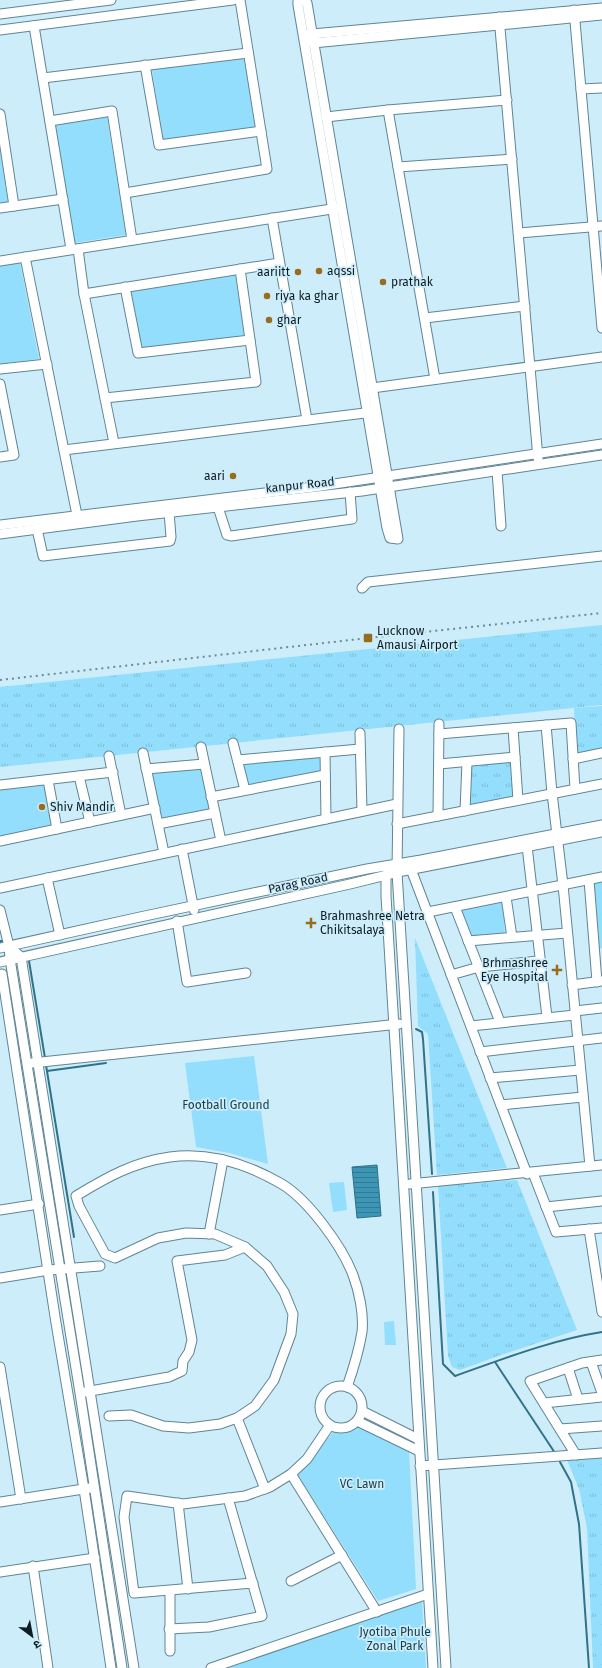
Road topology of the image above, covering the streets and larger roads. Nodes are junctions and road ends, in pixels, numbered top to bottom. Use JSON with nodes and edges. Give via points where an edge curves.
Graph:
{"nodes":[{"id":1,"x":111,"y":0,"type":"edge"},
{"id":2,"x":234,"y":0,"type":"edge"},
{"id":3,"x":240,"y":0,"type":"edge"},
{"id":4,"x":298,"y":0,"type":"edge"},
{"id":5,"x":304,"y":0,"type":"edge"},
{"id":6,"x":602,"y":8,"type":"edge"},
{"id":7,"x":0,"y":14,"type":"edge"},
{"id":8,"x":575,"y":14,"type":"junction"},
{"id":9,"x":602,"y":15,"type":"edge"},
{"id":10,"x":500,"y":21,"type":"junction"},
{"id":11,"x":34,"y":26,"type":"junction"},
{"id":12,"x":0,"y":30,"type":"edge"},
{"id":13,"x":313,"y":38,"type":"junction"},
{"id":14,"x":304,"y":39,"type":"junction"},
{"id":15,"x":248,"y":53,"type":"junction"},
{"id":16,"x":145,"y":65,"type":"junction"},
{"id":17,"x":43,"y":78,"type":"junction"},
{"id":18,"x":602,"y":88,"type":"edge"},
{"id":19,"x":581,"y":89,"type":"junction"},
{"id":20,"x":507,"y":100,"type":"junction"},
{"id":21,"x":388,"y":110,"type":"junction"},
{"id":22,"x":0,"y":114,"type":"edge"},
{"id":23,"x":326,"y":117,"type":"junction"},
{"id":24,"x":50,"y":121,"type":"junction"},
{"id":25,"x":260,"y":131,"type":"junction"},
{"id":26,"x":512,"y":159,"type":"junction"},
{"id":27,"x":398,"y":167,"type":"junction"},
{"id":28,"x":124,"y":193,"type":"junction"},
{"id":29,"x":63,"y":199,"type":"junction"},
{"id":30,"x":14,"y":206,"type":"junction"},
{"id":31,"x":0,"y":208,"type":"edge"},
{"id":32,"x":337,"y":208,"type":"junction"},
{"id":33,"x":272,"y":218,"type":"junction"},
{"id":34,"x":597,"y":227,"type":"edge"},
{"id":35,"x":519,"y":232,"type":"junction"},
{"id":36,"x":132,"y":240,"type":"junction"},
{"id":37,"x":75,"y":249,"type":"junction"},
{"id":38,"x":25,"y":257,"type":"junction"},
{"id":39,"x":0,"y":261,"type":"edge"},
{"id":40,"x":279,"y":263,"type":"junction"},
{"id":41,"x":240,"y":269,"type":"junction"},
{"id":42,"x":125,"y":287,"type":"junction"},
{"id":43,"x":84,"y":294,"type":"junction"},
{"id":44,"x":525,"y":306,"type":"junction"},
{"id":45,"x":425,"y":318,"type":"junction"},
{"id":46,"x":602,"y":328,"type":"edge"},
{"id":47,"x":250,"y":340,"type":"junction"},
{"id":48,"x":602,"y":357,"type":"edge"},
{"id":49,"x":47,"y":364,"type":"junction"},
{"id":50,"x":530,"y":366,"type":"junction"},
{"id":51,"x":0,"y":370,"type":"edge"},
{"id":52,"x":435,"y":379,"type":"junction"},
{"id":53,"x":0,"y":384,"type":"edge"},
{"id":54,"x":372,"y":388,"type":"junction"},
{"id":55,"x":105,"y":398,"type":"junction"},
{"id":56,"x":372,"y":412,"type":"junction"},
{"id":57,"x":3,"y":415,"type":"edge"},
{"id":58,"x":306,"y":420,"type":"junction"},
{"id":59,"x":114,"y":443,"type":"junction"},
{"id":60,"x":602,"y":444,"type":"edge"},
{"id":61,"x":64,"y":450,"type":"junction"},
{"id":62,"x":538,"y":453,"type":"junction"},
{"id":63,"x":602,"y":455,"type":"edge"},
{"id":64,"x":0,"y":457,"type":"edge"},
{"id":65,"x":539,"y":464,"type":"junction"},
{"id":66,"x":497,"y":471,"type":"junction"},
{"id":67,"x":383,"y":476,"type":"junction"},
{"id":68,"x":385,"y":488,"type":"junction"},
{"id":69,"x":350,"y":492,"type":"junction"},
{"id":70,"x":218,"y":507,"type":"junction"},
{"id":71,"x":169,"y":512,"type":"junction"},
{"id":72,"x":78,"y":519,"type":"junction"},
{"id":73,"x":0,"y":525,"type":"edge"},
{"id":74,"x":501,"y":526,"type":"dead end"},
{"id":75,"x":38,"y":529,"type":"junction"},
{"id":76,"x":0,"y":534,"type":"edge"},
{"id":77,"x":602,"y":556,"type":"edge"},
{"id":78,"x":362,"y":588,"type":"dead end"},
{"id":79,"x":440,"y":724,"type":"dead end"},
{"id":80,"x":546,"y":725,"type":"junction"},
{"id":81,"x":513,"y":728,"type":"junction"},
{"id":82,"x":399,"y":729,"type":"dead end"},
{"id":83,"x":360,"y":734,"type":"dead end"},
{"id":84,"x":439,"y":734,"type":"junction"},
{"id":85,"x":233,"y":743,"type":"dead end"},
{"id":86,"x":201,"y":747,"type":"dead end"},
{"id":87,"x":360,"y":749,"type":"junction"},
{"id":88,"x":325,"y":752,"type":"junction"},
{"id":89,"x":143,"y":753,"type":"dead end"},
{"id":90,"x":602,"y":753,"type":"edge"},
{"id":91,"x":109,"y":756,"type":"dead end"},
{"id":92,"x":515,"y":757,"type":"junction"},
{"id":93,"x":573,"y":759,"type":"junction"},
{"id":94,"x":238,"y":760,"type":"junction"},
{"id":95,"x":467,"y":762,"type":"junction"},
{"id":96,"x":204,"y":764,"type":"junction"},
{"id":97,"x":439,"y":764,"type":"junction"},
{"id":98,"x":146,"y":769,"type":"junction"},
{"id":99,"x":113,"y":772,"type":"junction"},
{"id":100,"x":325,"y":775,"type":"junction"},
{"id":101,"x":80,"y":776,"type":"junction"},
{"id":102,"x":48,"y":780,"type":"junction"},
{"id":103,"x":602,"y":784,"type":"edge"},
{"id":104,"x":0,"y":785,"type":"edge"},
{"id":105,"x":575,"y":789,"type":"junction"},
{"id":106,"x":245,"y":790,"type":"junction"},
{"id":107,"x":552,"y":793,"type":"junction"},
{"id":108,"x":211,"y":797,"type":"junction"},
{"id":109,"x":518,"y":800,"type":"junction"},
{"id":110,"x":397,"y":804,"type":"junction"},
{"id":111,"x":155,"y":808,"type":"junction"},
{"id":112,"x":362,"y":811,"type":"junction"},
{"id":113,"x":465,"y":811,"type":"junction"},
{"id":114,"x":215,"y":813,"type":"junction"},
{"id":115,"x":121,"y":815,"type":"junction"},
{"id":116,"x":438,"y":816,"type":"junction"},
{"id":117,"x":326,"y":819,"type":"junction"},
{"id":118,"x":90,"y":822,"type":"junction"},
{"id":119,"x":158,"y":824,"type":"junction"},
{"id":120,"x":397,"y":824,"type":"junction"},
{"id":121,"x":602,"y":825,"type":"edge"},
{"id":122,"x":57,"y":829,"type":"junction"},
{"id":123,"x":602,"y":832,"type":"edge"},
{"id":124,"x":557,"y":837,"type":"junction"},
{"id":125,"x":0,"y":841,"type":"edge"},
{"id":126,"x":221,"y":841,"type":"junction"},
{"id":127,"x":527,"y":846,"type":"junction"},
{"id":128,"x":182,"y":849,"type":"junction"},
{"id":129,"x":164,"y":853,"type":"junction"},
{"id":130,"x":410,"y":866,"type":"junction"},
{"id":131,"x":397,"y":868,"type":"junction"},
{"id":132,"x":386,"y":875,"type":"junction"},
{"id":133,"x":602,"y":877,"type":"edge"},
{"id":134,"x":47,"y":878,"type":"junction"},
{"id":135,"x":589,"y":880,"type":"junction"},
{"id":136,"x":563,"y":885,"type":"junction"},
{"id":137,"x":0,"y":888,"type":"edge"},
{"id":138,"x":531,"y":892,"type":"junction"},
{"id":139,"x":506,"y":897,"type":"junction"},
{"id":140,"x":193,"y":906,"type":"junction"},
{"id":141,"x":455,"y":907,"type":"junction"},
{"id":142,"x":0,"y":910,"type":"edge"},
{"id":143,"x":428,"y":912,"type":"junction"},
{"id":144,"x":195,"y":918,"type":"junction"},
{"id":145,"x":177,"y":922,"type":"junction"},
{"id":146,"x":567,"y":933,"type":"junction"},
{"id":147,"x":60,"y":935,"type":"junction"},
{"id":148,"x":537,"y":936,"type":"junction"},
{"id":149,"x":512,"y":937,"type":"junction"},
{"id":150,"x":468,"y":941,"type":"junction"},
{"id":151,"x":10,"y":946,"type":"junction"},
{"id":152,"x":0,"y":948,"type":"edge"},
{"id":153,"x":598,"y":954,"type":"edge"},
{"id":154,"x":21,"y":957,"type":"junction"},
{"id":155,"x":10,"y":959,"type":"junction"},
{"id":156,"x":540,"y":961,"type":"junction"},
{"id":157,"x":0,"y":962,"type":"edge"},
{"id":158,"x":479,"y":967,"type":"junction"},
{"id":159,"x":12,"y":971,"type":"junction"},
{"id":160,"x":246,"y":973,"type":"dead end"},
{"id":161,"x":1,"y":974,"type":"edge"},
{"id":162,"x":451,"y":975,"type":"junction"},
{"id":163,"x":600,"y":982,"type":"edge"},
{"id":164,"x":572,"y":985,"type":"junction"},
{"id":165,"x":602,"y":1008,"type":"edge"},
{"id":166,"x":575,"y":1013,"type":"junction"},
{"id":167,"x":547,"y":1017,"type":"junction"},
{"id":168,"x":500,"y":1022,"type":"junction"},
{"id":169,"x":406,"y":1024,"type":"junction"},
{"id":170,"x":393,"y":1025,"type":"junction"},
{"id":171,"x":470,"y":1026,"type":"junction"},
{"id":172,"x":602,"y":1038,"type":"edge"},
{"id":173,"x":577,"y":1040,"type":"junction"},
{"id":174,"x":480,"y":1052,"type":"junction"},
{"id":175,"x":37,"y":1062,"type":"junction"},
{"id":176,"x":27,"y":1064,"type":"junction"},
{"id":177,"x":580,"y":1070,"type":"junction"},
{"id":178,"x":490,"y":1078,"type":"junction"},
{"id":179,"x":582,"y":1097,"type":"junction"},
{"id":180,"x":501,"y":1105,"type":"junction"},
{"id":181,"x":223,"y":1160,"type":"junction"},
{"id":182,"x":602,"y":1165,"type":"edge"},
{"id":183,"x":590,"y":1166,"type":"junction"},
{"id":184,"x":530,"y":1173,"type":"junction"},
{"id":185,"x":416,"y":1184,"type":"junction"},
{"id":186,"x":403,"y":1185,"type":"junction"},
{"id":187,"x":602,"y":1201,"type":"edge"},
{"id":188,"x":39,"y":1204,"type":"junction"},
{"id":189,"x":546,"y":1207,"type":"junction"},
{"id":190,"x":0,"y":1210,"type":"edge"},
{"id":191,"x":602,"y":1228,"type":"edge"},
{"id":192,"x":589,"y":1229,"type":"junction"},
{"id":193,"x":209,"y":1234,"type":"junction"},
{"id":194,"x":245,"y":1247,"type":"junction"},
{"id":195,"x":100,"y":1266,"type":"dead end"},
{"id":196,"x":70,"y":1268,"type":"junction"},
{"id":197,"x":60,"y":1269,"type":"junction"},
{"id":198,"x":49,"y":1270,"type":"junction"},
{"id":199,"x":0,"y":1278,"type":"edge"},
{"id":200,"x":602,"y":1312,"type":"edge"},
{"id":201,"x":602,"y":1360,"type":"edge"},
{"id":202,"x":591,"y":1362,"type":"junction"},
{"id":203,"x":0,"y":1367,"type":"edge"},
{"id":204,"x":568,"y":1368,"type":"junction"},
{"id":205,"x":347,"y":1387,"type":"junction"},
{"id":206,"x":90,"y":1391,"type":"junction"},
{"id":207,"x":80,"y":1393,"type":"junction"},
{"id":208,"x":602,"y":1393,"type":"edge"},
{"id":209,"x":602,"y":1397,"type":"edge"},
{"id":210,"x":578,"y":1399,"type":"junction"},
{"id":211,"x":544,"y":1403,"type":"junction"},
{"id":212,"x":362,"y":1411,"type":"junction"},
{"id":213,"x":109,"y":1416,"type":"dead end"},
{"id":214,"x":237,"y":1418,"type":"junction"},
{"id":215,"x":357,"y":1422,"type":"junction"},
{"id":216,"x":330,"y":1424,"type":"junction"},
{"id":217,"x":602,"y":1426,"type":"edge"},
{"id":218,"x":560,"y":1429,"type":"junction"},
{"id":219,"x":418,"y":1438,"type":"junction"},
{"id":220,"x":419,"y":1451,"type":"junction"},
{"id":221,"x":602,"y":1454,"type":"edge"},
{"id":222,"x":576,"y":1455,"type":"junction"},
{"id":223,"x":420,"y":1466,"type":"junction"},
{"id":224,"x":434,"y":1466,"type":"junction"},
{"id":225,"x":291,"y":1474,"type":"junction"},
{"id":226,"x":94,"y":1487,"type":"junction"},
{"id":227,"x":105,"y":1487,"type":"junction"},
{"id":228,"x":84,"y":1489,"type":"junction"},
{"id":229,"x":265,"y":1489,"type":"junction"},
{"id":230,"x":228,"y":1498,"type":"junction"},
{"id":231,"x":21,"y":1499,"type":"junction"},
{"id":232,"x":0,"y":1502,"type":"edge"},
{"id":233,"x":178,"y":1503,"type":"junction"},
{"id":234,"x":342,"y":1555,"type":"junction"},
{"id":235,"x":95,"y":1558,"type":"junction"},
{"id":236,"x":33,"y":1566,"type":"junction"},
{"id":237,"x":0,"y":1572,"type":"edge"},
{"id":238,"x":291,"y":1581,"type":"dead end"},
{"id":239,"x":253,"y":1583,"type":"junction"},
{"id":240,"x":188,"y":1589,"type":"junction"},
{"id":241,"x":170,"y":1592,"type":"junction"},
{"id":242,"x":428,"y":1594,"type":"junction"},
{"id":243,"x":429,"y":1604,"type":"junction"},
{"id":244,"x":442,"y":1605,"type":"junction"},
{"id":245,"x":377,"y":1612,"type":"junction"},
{"id":246,"x":169,"y":1628,"type":"junction"},
{"id":247,"x":170,"y":1651,"type":"dead end"},
{"id":248,"x":48,"y":1668,"type":"edge"},
{"id":249,"x":111,"y":1668,"type":"edge"},
{"id":250,"x":122,"y":1668,"type":"edge"},
{"id":251,"x":134,"y":1668,"type":"edge"},
{"id":252,"x":211,"y":1668,"type":"edge"},
{"id":253,"x":433,"y":1668,"type":"edge"},
{"id":254,"x":446,"y":1668,"type":"edge"}],
"edges":[{"from":1,"to":7,"type":"street"},
{"from":2,"to":11,"type":"street"},
{"from":3,"to":15,"type":"street"},
{"from":4,"to":14,"type":"street"},
{"from":5,"to":13,"type":"street"},
{"from":6,"to":8,"type":"street"},
{"from":8,"to":9,"type":"street"},
{"from":8,"to":10,"type":"street"},
{"from":8,"to":19,"type":"street"},
{"from":10,"to":13,"type":"street"},
{"from":10,"to":20,"type":"street"},
{"from":11,"to":12,"type":"street"},
{"from":11,"to":17,"type":"street"},
{"from":13,"to":14,"type":"street"},
{"from":13,"to":23,"type":"street"},
{"from":14,"to":32,"type":"street"},
{"from":15,"to":16,"type":"street"},
{"from":15,"to":25,"type":"street"},
{"from":16,"to":17,"type":"street"},
{"from":16,"to":25,"type":"street","via":[[159,145]]},
{"from":17,"to":24,"type":"street"},
{"from":18,"to":19,"type":"street"},
{"from":19,"to":34,"type":"street"},
{"from":20,"to":21,"type":"street"},
{"from":20,"to":26,"type":"street"},
{"from":21,"to":23,"type":"street"},
{"from":21,"to":27,"type":"street"},
{"from":22,"to":30,"type":"street"},
{"from":23,"to":32,"type":"street"},
{"from":24,"to":28,"type":"street","via":[[112,111]]},
{"from":24,"to":29,"type":"street"},
{"from":25,"to":28,"type":"street","via":[[267,169]]},
{"from":26,"to":27,"type":"street"},
{"from":26,"to":35,"type":"street"},
{"from":27,"to":45,"type":"street"},
{"from":28,"to":36,"type":"street"},
{"from":29,"to":30,"type":"street"},
{"from":29,"to":37,"type":"street"},
{"from":30,"to":31,"type":"street"},
{"from":32,"to":33,"type":"street"},
{"from":32,"to":54,"type":"street"},
{"from":32,"to":56,"type":"street"},
{"from":33,"to":36,"type":"street"},
{"from":33,"to":40,"type":"street"},
{"from":34,"to":35,"type":"street"},
{"from":34,"to":46,"type":"street"},
{"from":35,"to":44,"type":"street"},
{"from":36,"to":37,"type":"street"},
{"from":37,"to":38,"type":"street"},
{"from":37,"to":43,"type":"street"},
{"from":38,"to":39,"type":"street"},
{"from":38,"to":49,"type":"street"},
{"from":40,"to":41,"type":"street"},
{"from":40,"to":58,"type":"street"},
{"from":41,"to":42,"type":"street"},
{"from":41,"to":47,"type":"street"},
{"from":42,"to":43,"type":"street"},
{"from":42,"to":47,"type":"street","via":[[138,354]]},
{"from":43,"to":55,"type":"street"},
{"from":44,"to":45,"type":"street"},
{"from":44,"to":50,"type":"street"},
{"from":45,"to":52,"type":"street"},
{"from":47,"to":55,"type":"street","via":[[256,382]]},
{"from":48,"to":50,"type":"street"},
{"from":49,"to":51,"type":"street"},
{"from":49,"to":61,"type":"street"},
{"from":50,"to":52,"type":"street"},
{"from":50,"to":62,"type":"street"},
{"from":52,"to":54,"type":"street"},
{"from":53,"to":57,"type":"street"},
{"from":54,"to":56,"type":"street"},
{"from":55,"to":59,"type":"street"},
{"from":56,"to":58,"type":"street"},
{"from":56,"to":67,"type":"street"},
{"from":57,"to":64,"type":"street","via":[[14,455]]},
{"from":58,"to":59,"type":"street"},
{"from":59,"to":61,"type":"street"},
{"from":60,"to":62,"type":"street"},
{"from":61,"to":72,"type":"street"},
{"from":62,"to":65,"type":"street"},
{"from":62,"to":67,"type":"street"},
{"from":63,"to":65,"type":"street","name":"kanpur Road"},
{"from":65,"to":66,"type":"street","name":"kanpur Road"},
{"from":66,"to":68,"type":"street","name":"kanpur Road"},
{"from":66,"to":74,"type":"street"},
{"from":67,"to":68,"type":"street"},
{"from":67,"to":72,"type":"street"},
{"from":68,"to":69,"type":"street","name":"kanpur Road"},
{"from":69,"to":70,"type":"street","name":"kanpur Road"},
{"from":69,"to":70,"type":"street","via":[[352,519],[231,536],[226,535]]},
{"from":70,"to":71,"type":"street","name":"kanpur Road"},
{"from":71,"to":72,"type":"street","name":"kanpur Road"},
{"from":71,"to":75,"type":"street","via":[[170,541],[43,556]]},
{"from":72,"to":73,"type":"street"},
{"from":72,"to":75,"type":"street","name":"kanpur Road"},
{"from":75,"to":76,"type":"street","name":"kanpur Road"},
{"from":77,"to":78,"type":"street","via":[[368,582]]},
{"from":79,"to":84,"type":"street"},
{"from":80,"to":81,"type":"street"},
{"from":80,"to":93,"type":"street","via":[[571,723]]},
{"from":80,"to":107,"type":"street"},
{"from":81,"to":84,"type":"street"},
{"from":81,"to":92,"type":"street"},
{"from":82,"to":110,"type":"street"},
{"from":83,"to":87,"type":"street"},
{"from":84,"to":97,"type":"street"},
{"from":85,"to":94,"type":"street"},
{"from":86,"to":96,"type":"street"},
{"from":87,"to":88,"type":"street"},
{"from":87,"to":112,"type":"street"},
{"from":88,"to":94,"type":"street"},
{"from":88,"to":100,"type":"street"},
{"from":89,"to":98,"type":"street"},
{"from":90,"to":93,"type":"street"},
{"from":91,"to":99,"type":"street"},
{"from":92,"to":95,"type":"street"},
{"from":92,"to":109,"type":"street"},
{"from":93,"to":105,"type":"street"},
{"from":94,"to":106,"type":"street"},
{"from":95,"to":97,"type":"street"},
{"from":95,"to":113,"type":"street"},
{"from":96,"to":98,"type":"street"},
{"from":96,"to":108,"type":"street"},
{"from":97,"to":116,"type":"street"},
{"from":98,"to":111,"type":"street"},
{"from":99,"to":101,"type":"street"},
{"from":99,"to":115,"type":"street"},
{"from":100,"to":106,"type":"street"},
{"from":100,"to":117,"type":"street"},
{"from":101,"to":102,"type":"street"},
{"from":101,"to":118,"type":"street"},
{"from":102,"to":104,"type":"street"},
{"from":102,"to":122,"type":"street"},
{"from":103,"to":105,"type":"street"},
{"from":105,"to":107,"type":"street"},
{"from":106,"to":108,"type":"street"},
{"from":107,"to":109,"type":"street"},
{"from":107,"to":124,"type":"street"},
{"from":108,"to":114,"type":"street"},
{"from":109,"to":113,"type":"street"},
{"from":110,"to":112,"type":"street"},
{"from":110,"to":120,"type":"street"},
{"from":111,"to":115,"type":"street"},
{"from":111,"to":119,"type":"street"},
{"from":112,"to":117,"type":"street"},
{"from":113,"to":116,"type":"street"},
{"from":114,"to":119,"type":"street"},
{"from":114,"to":126,"type":"street"},
{"from":115,"to":118,"type":"street"},
{"from":116,"to":120,"type":"street"},
{"from":117,"to":126,"type":"street"},
{"from":118,"to":122,"type":"street"},
{"from":119,"to":129,"type":"street"},
{"from":120,"to":131,"type":"street"},
{"from":121,"to":124,"type":"street","name":"Parag Road"},
{"from":122,"to":125,"type":"street"},
{"from":123,"to":124,"type":"street","name":"Parag Road"},
{"from":124,"to":127,"type":"street","name":"Parag Road"},
{"from":124,"to":130,"type":"street","name":"Parag Road"},
{"from":124,"to":136,"type":"street"},
{"from":126,"to":128,"type":"street"},
{"from":127,"to":130,"type":"street","name":"Parag Road"},
{"from":127,"to":138,"type":"street"},
{"from":128,"to":129,"type":"street"},
{"from":128,"to":140,"type":"street"},
{"from":129,"to":134,"type":"street"},
{"from":130,"to":131,"type":"street","name":"Parag Road"},
{"from":130,"to":143,"type":"street"},
{"from":131,"to":132,"type":"street"},
{"from":131,"to":140,"type":"street","name":"Parag Road","via":[[367,869]]},
{"from":131,"to":169,"type":"street"},
{"from":132,"to":144,"type":"street","name":"Parag Road"},
{"from":132,"to":170,"type":"street"},
{"from":133,"to":135,"type":"street"},
{"from":134,"to":137,"type":"street"},
{"from":134,"to":147,"type":"street"},
{"from":135,"to":136,"type":"street"},
{"from":135,"to":153,"type":"street"},
{"from":136,"to":138,"type":"street"},
{"from":136,"to":146,"type":"street"},
{"from":138,"to":139,"type":"street"},
{"from":138,"to":148,"type":"street"},
{"from":139,"to":141,"type":"street"},
{"from":139,"to":149,"type":"street"},
{"from":140,"to":144,"type":"street"},
{"from":140,"to":147,"type":"street","name":"Parag Road"},
{"from":141,"to":143,"type":"street"},
{"from":141,"to":150,"type":"street"},
{"from":142,"to":151,"type":"street"},
{"from":143,"to":162,"type":"street"},
{"from":144,"to":145,"type":"street","name":"Parag Road"},
{"from":145,"to":154,"type":"street","name":"Parag Road"},
{"from":145,"to":160,"type":"street","via":[[187,982]]},
{"from":146,"to":148,"type":"street"},
{"from":146,"to":164,"type":"street"},
{"from":147,"to":151,"type":"street","name":"Parag Road"},
{"from":148,"to":149,"type":"street"},
{"from":148,"to":156,"type":"street"},
{"from":149,"to":150,"type":"street"},
{"from":150,"to":158,"type":"street"},
{"from":151,"to":152,"type":"street","name":"Parag Road"},
{"from":151,"to":154,"type":"street"},
{"from":151,"to":155,"type":"street"},
{"from":153,"to":163,"type":"street"},
{"from":154,"to":155,"type":"street","name":"Parag Road"},
{"from":154,"to":175,"type":"street"},
{"from":155,"to":157,"type":"street","name":"Parag Road"},
{"from":155,"to":159,"type":"street"},
{"from":156,"to":158,"type":"street"},
{"from":156,"to":167,"type":"street"},
{"from":158,"to":162,"type":"street"},
{"from":158,"to":168,"type":"street"},
{"from":159,"to":161,"type":"street"},
{"from":159,"to":176,"type":"street"},
{"from":161,"to":188,"type":"street"},
{"from":162,"to":171,"type":"street"},
{"from":163,"to":164,"type":"street"},
{"from":164,"to":166,"type":"street"},
{"from":165,"to":166,"type":"street"},
{"from":166,"to":167,"type":"street"},
{"from":166,"to":173,"type":"street"},
{"from":167,"to":168,"type":"street"},
{"from":168,"to":171,"type":"street"},
{"from":169,"to":170,"type":"street"},
{"from":169,"to":185,"type":"street"},
{"from":170,"to":175,"type":"street"},
{"from":170,"to":186,"type":"street"},
{"from":171,"to":174,"type":"street"},
{"from":172,"to":173,"type":"street"},
{"from":173,"to":174,"type":"street"},
{"from":173,"to":177,"type":"street"},
{"from":174,"to":178,"type":"street"},
{"from":175,"to":176,"type":"street"},
{"from":175,"to":196,"type":"street"},
{"from":176,"to":197,"type":"street"},
{"from":177,"to":178,"type":"street"},
{"from":177,"to":179,"type":"street"},
{"from":178,"to":180,"type":"street"},
{"from":179,"to":180,"type":"street"},
{"from":179,"to":183,"type":"street"},
{"from":180,"to":184,"type":"street"},
{"from":181,"to":193,"type":"street"},
{"from":181,"to":193,"type":"street","via":[[215,1157],[171,1157],[139,1163],[109,1176],[76,1196],[105,1254],[115,1258],[158,1238],[186,1233]]},
{"from":181,"to":205,"type":"street","via":[[251,1168],[282,1184],[309,1207],[338,1246],[353,1275],[362,1331]]},
{"from":182,"to":183,"type":"street"},
{"from":183,"to":184,"type":"street"},
{"from":184,"to":185,"type":"street"},
{"from":184,"to":189,"type":"street"},
{"from":185,"to":186,"type":"street"},
{"from":185,"to":224,"type":"street"},
{"from":186,"to":219,"type":"street"},
{"from":187,"to":189,"type":"street"},
{"from":188,"to":190,"type":"street"},
{"from":188,"to":198,"type":"street"},
{"from":189,"to":192,"type":"street","via":[[556,1232]]},
{"from":191,"to":192,"type":"street"},
{"from":192,"to":200,"type":"street"},
{"from":193,"to":194,"type":"street","via":[[215,1234]]},
{"from":194,"to":206,"type":"street","via":[[225,1255],[177,1261],[192,1340],[190,1352],[183,1361],[182,1371],[169,1377]]},
{"from":194,"to":214,"type":"street","via":[[267,1266],[284,1292],[293,1314],[291,1334],[274,1380],[255,1406]]},
{"from":195,"to":196,"type":"street"},
{"from":196,"to":197,"type":"street"},
{"from":196,"to":206,"type":"street"},
{"from":197,"to":198,"type":"street"},
{"from":197,"to":207,"type":"street"},
{"from":198,"to":199,"type":"street"},
{"from":198,"to":228,"type":"street"},
{"from":201,"to":202,"type":"street"},
{"from":202,"to":204,"type":"street"},
{"from":202,"to":208,"type":"street"},
{"from":203,"to":231,"type":"street"},
{"from":204,"to":210,"type":"street"},
{"from":204,"to":211,"type":"street","via":[[530,1381]]},
{"from":205,"to":212,"type":"street","via":[[360,1398]]},
{"from":205,"to":216,"type":"street","via":[[333,1388],[322,1398],[322,1416]]},
{"from":206,"to":207,"type":"street"},
{"from":206,"to":227,"type":"street"},
{"from":207,"to":226,"type":"street"},
{"from":209,"to":210,"type":"street"},
{"from":210,"to":211,"type":"street"},
{"from":211,"to":218,"type":"street"},
{"from":212,"to":215,"type":"street"},
{"from":212,"to":219,"type":"street"},
{"from":213,"to":214,"type":"street","via":[[131,1415],[163,1426],[189,1428],[220,1424]]},
{"from":214,"to":229,"type":"street"},
{"from":215,"to":216,"type":"street","via":[[342,1428]]},
{"from":215,"to":220,"type":"street"},
{"from":216,"to":225,"type":"street","via":[[307,1459]]},
{"from":217,"to":218,"type":"street"},
{"from":218,"to":222,"type":"street"},
{"from":219,"to":220,"type":"street"},
{"from":220,"to":223,"type":"street"},
{"from":221,"to":222,"type":"street"},
{"from":222,"to":224,"type":"street"},
{"from":223,"to":224,"type":"street"},
{"from":223,"to":242,"type":"street"},
{"from":224,"to":244,"type":"street"},
{"from":225,"to":229,"type":"street"},
{"from":225,"to":234,"type":"street"},
{"from":226,"to":227,"type":"street"},
{"from":226,"to":228,"type":"street"},
{"from":226,"to":250,"type":"street"},
{"from":227,"to":251,"type":"street"},
{"from":228,"to":231,"type":"street"},
{"from":228,"to":235,"type":"street"},
{"from":229,"to":230,"type":"street","via":[[245,1496]]},
{"from":230,"to":233,"type":"street"},
{"from":230,"to":239,"type":"street"},
{"from":231,"to":232,"type":"street"},
{"from":233,"to":240,"type":"street"},
{"from":233,"to":241,"type":"street","via":[[126,1496],[124,1517],[134,1593]]},
{"from":234,"to":238,"type":"street"},
{"from":234,"to":245,"type":"street"},
{"from":235,"to":236,"type":"street"},
{"from":235,"to":249,"type":"street"},
{"from":236,"to":237,"type":"street"},
{"from":236,"to":248,"type":"street"},
{"from":239,"to":240,"type":"street"},
{"from":239,"to":246,"type":"street","via":[[262,1616],[209,1627]]},
{"from":240,"to":241,"type":"street"},
{"from":241,"to":246,"type":"street"},
{"from":242,"to":243,"type":"street"},
{"from":242,"to":245,"type":"street"},
{"from":243,"to":244,"type":"street"},
{"from":243,"to":253,"type":"street"},
{"from":244,"to":254,"type":"street"},
{"from":245,"to":252,"type":"street"},
{"from":246,"to":247,"type":"street"}]}
